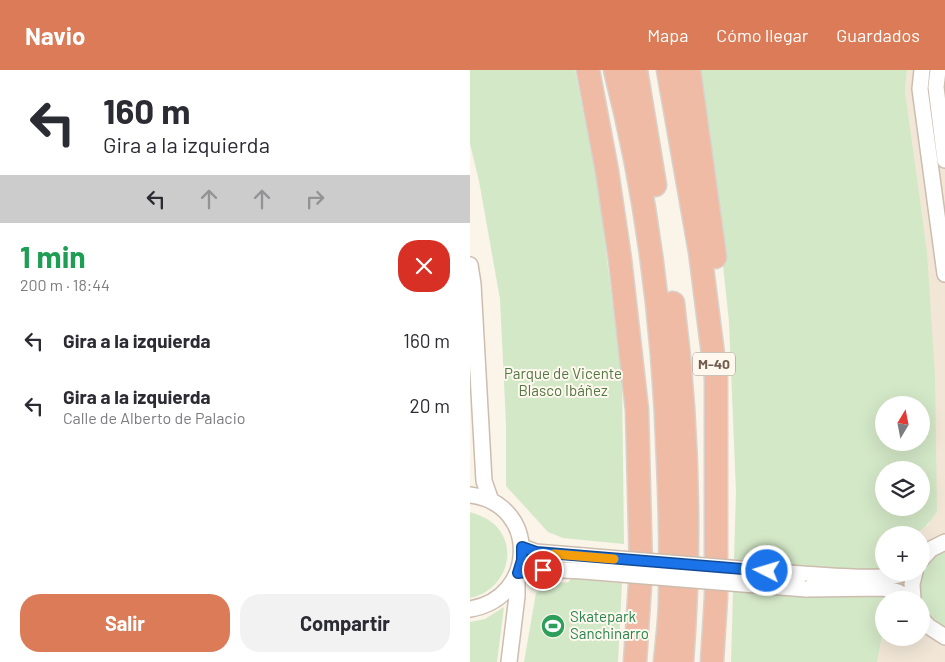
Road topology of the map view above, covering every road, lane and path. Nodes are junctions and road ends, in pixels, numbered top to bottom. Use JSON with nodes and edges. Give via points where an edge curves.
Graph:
{"nodes":[{"id":1,"x":615,"y":70,"type":"edge"},
{"id":2,"x":636,"y":70,"type":"edge"},
{"id":3,"x":668,"y":70,"type":"edge"},
{"id":4,"x":689,"y":70,"type":"edge"},
{"id":5,"x":922,"y":70,"type":"edge"},
{"id":6,"x":938,"y":70,"type":"edge"},
{"id":7,"x":589,"y":73,"type":"edge"},
{"id":8,"x":945,"y":160,"type":"edge"},
{"id":9,"x":470,"y":265,"type":"edge"},
{"id":10,"x":945,"y":274,"type":"edge"},
{"id":11,"x":470,"y":495,"type":"edge"},
{"id":12,"x":492,"y":501,"type":"junction"},
{"id":13,"x":944,"y":541,"type":"edge"},
{"id":14,"x":522,"y":547,"type":"junction"},
{"id":15,"x":930,"y":551,"type":"edge"},
{"id":16,"x":578,"y":563,"type":"junction"},
{"id":17,"x":518,"y":574,"type":"junction"},
{"id":18,"x":875,"y":577,"type":"edge"},
{"id":19,"x":804,"y":581,"type":"junction"},
{"id":20,"x":894,"y":591,"type":"edge"},
{"id":21,"x":470,"y":609,"type":"edge"},
{"id":22,"x":930,"y":628,"type":"edge"},
{"id":23,"x":943,"y":638,"type":"edge"},
{"id":24,"x":509,"y":662,"type":"edge"},
{"id":25,"x":635,"y":662,"type":"edge"},
{"id":26,"x":665,"y":662,"type":"edge"},
{"id":27,"x":682,"y":662,"type":"edge"},
{"id":28,"x":712,"y":662,"type":"edge"},
{"id":29,"x":722,"y":662,"type":"edge"}],
"edges":[{"from":1,"to":26,"type":"highway","via":[[640,186],[660,331],[670,504],[670,599]]},
{"from":2,"to":27,"type":"highway","number":"M-40","via":[[665,245],[680,362],[687,597]]},
{"from":3,"to":28,"type":"highway","number":"M-40","via":[[700,252],[716,378],[716,597]]},
{"from":4,"to":29,"type":"highway","via":[[721,309],[730,444]]},
{"from":5,"to":10,"type":"street","via":[[920,89]]},
{"from":6,"to":8,"type":"street","via":[[936,87]]},
{"from":7,"to":25,"type":"highway","via":[[620,259],[637,410],[641,569]]},
{"from":9,"to":12,"type":"street","via":[[484,481]]},
{"from":11,"to":12,"type":"street"},
{"from":12,"to":14,"type":"street","via":[[512,520]]},
{"from":13,"to":15,"type":"street"},
{"from":14,"to":16,"type":"street"},
{"from":14,"to":17,"type":"street"},
{"from":16,"to":17,"type":"street"},
{"from":16,"to":19,"type":"street","bridge":true},
{"from":17,"to":21,"type":"street","via":[[499,598]]},
{"from":17,"to":24,"type":"street"},
{"from":18,"to":19,"type":"street"},
{"from":19,"to":20,"type":"street"},
{"from":22,"to":23,"type":"street"}]}
